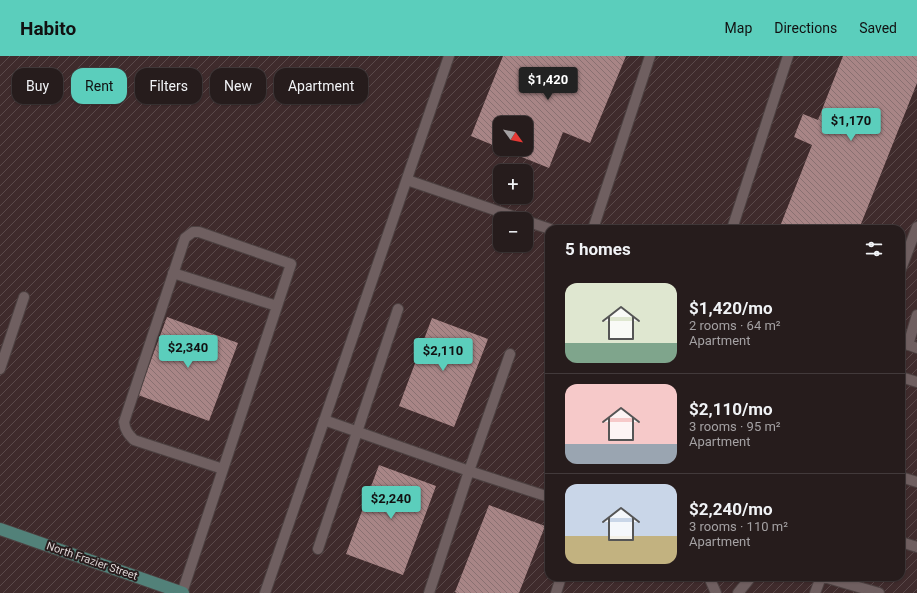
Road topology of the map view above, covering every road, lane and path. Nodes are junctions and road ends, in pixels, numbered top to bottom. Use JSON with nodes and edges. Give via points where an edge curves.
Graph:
{"nodes":[{"id":1,"x":449,"y":56,"type":"edge"},
{"id":2,"x":650,"y":56,"type":"edge"},
{"id":3,"x":788,"y":56,"type":"edge"},
{"id":4,"x":407,"y":180,"type":"junction"},
{"id":5,"x":501,"y":212,"type":"edge"},
{"id":6,"x":533,"y":223,"type":"edge"},
{"id":7,"x":594,"y":225,"type":"edge"},
{"id":8,"x":733,"y":225,"type":"edge"},
{"id":9,"x":545,"y":227,"type":"edge"},
{"id":10,"x":917,"y":228,"type":"edge"},
{"id":11,"x":905,"y":259,"type":"edge"},
{"id":12,"x":174,"y":273,"type":"junction"},
{"id":13,"x":24,"y":297,"type":"dead end"},
{"id":14,"x":277,"y":306,"type":"junction"},
{"id":15,"x":398,"y":310,"type":"dead end"},
{"id":16,"x":917,"y":315,"type":"edge"},
{"id":17,"x":909,"y":345,"type":"edge"},
{"id":18,"x":510,"y":354,"type":"dead end"},
{"id":19,"x":0,"y":369,"type":"edge"},
{"id":20,"x":905,"y":378,"type":"edge"},
{"id":21,"x":917,"y":382,"type":"edge"},
{"id":22,"x":324,"y":420,"type":"junction"},
{"id":23,"x":356,"y":431,"type":"junction"},
{"id":24,"x":223,"y":469,"type":"junction"},
{"id":25,"x":469,"y":471,"type":"junction"},
{"id":26,"x":905,"y":478,"type":"edge"},
{"id":27,"x":917,"y":482,"type":"edge"},
{"id":28,"x":545,"y":496,"type":"edge"},
{"id":29,"x":0,"y":529,"type":"edge"},
{"id":30,"x":905,"y":543,"type":"edge"},
{"id":31,"x":917,"y":547,"type":"edge"},
{"id":32,"x":318,"y":549,"type":"dead end"},
{"id":33,"x":560,"y":581,"type":"edge"},
{"id":34,"x":711,"y":581,"type":"edge"},
{"id":35,"x":748,"y":581,"type":"edge"},
{"id":36,"x":820,"y":581,"type":"edge"},
{"id":37,"x":836,"y":581,"type":"edge"},
{"id":38,"x":183,"y":593,"type":"edge"},
{"id":39,"x":265,"y":593,"type":"edge"},
{"id":40,"x":429,"y":593,"type":"edge"},
{"id":41,"x":556,"y":593,"type":"edge"},
{"id":42,"x":716,"y":593,"type":"edge"},
{"id":43,"x":738,"y":593,"type":"edge"},
{"id":44,"x":816,"y":593,"type":"edge"},
{"id":45,"x":879,"y":593,"type":"edge"}],
"edges":[{"from":1,"to":4,"type":"lane"},
{"from":2,"to":7,"type":"lane"},
{"from":3,"to":8,"type":"lane"},
{"from":4,"to":5,"type":"lane"},
{"from":4,"to":22,"type":"lane"},
{"from":6,"to":9,"type":"lane"},
{"from":10,"to":11,"type":"lane"},
{"from":12,"to":14,"type":"lane"},
{"from":12,"to":14,"type":"lane","via":[[185,238],[189,233],[199,232],[291,264]]},
{"from":12,"to":24,"type":"lane","via":[[124,422],[125,430],[134,440]]},
{"from":13,"to":19,"type":"lane"},
{"from":14,"to":24,"type":"lane"},
{"from":15,"to":23,"type":"lane"},
{"from":16,"to":17,"type":"lane"},
{"from":18,"to":25,"type":"lane"},
{"from":20,"to":21,"type":"lane"},
{"from":22,"to":23,"type":"lane"},
{"from":22,"to":39,"type":"lane"},
{"from":23,"to":25,"type":"lane"},
{"from":23,"to":32,"type":"lane"},
{"from":24,"to":38,"type":"lane"},
{"from":25,"to":28,"type":"lane"},
{"from":25,"to":40,"type":"lane"},
{"from":26,"to":27,"type":"lane"},
{"from":29,"to":38,"type":"main road","name":"North Frazier Street"},
{"from":30,"to":31,"type":"lane"},
{"from":33,"to":41,"type":"lane"},
{"from":34,"to":42,"type":"lane"},
{"from":35,"to":43,"type":"lane"},
{"from":36,"to":44,"type":"lane"},
{"from":37,"to":45,"type":"lane"}]}
